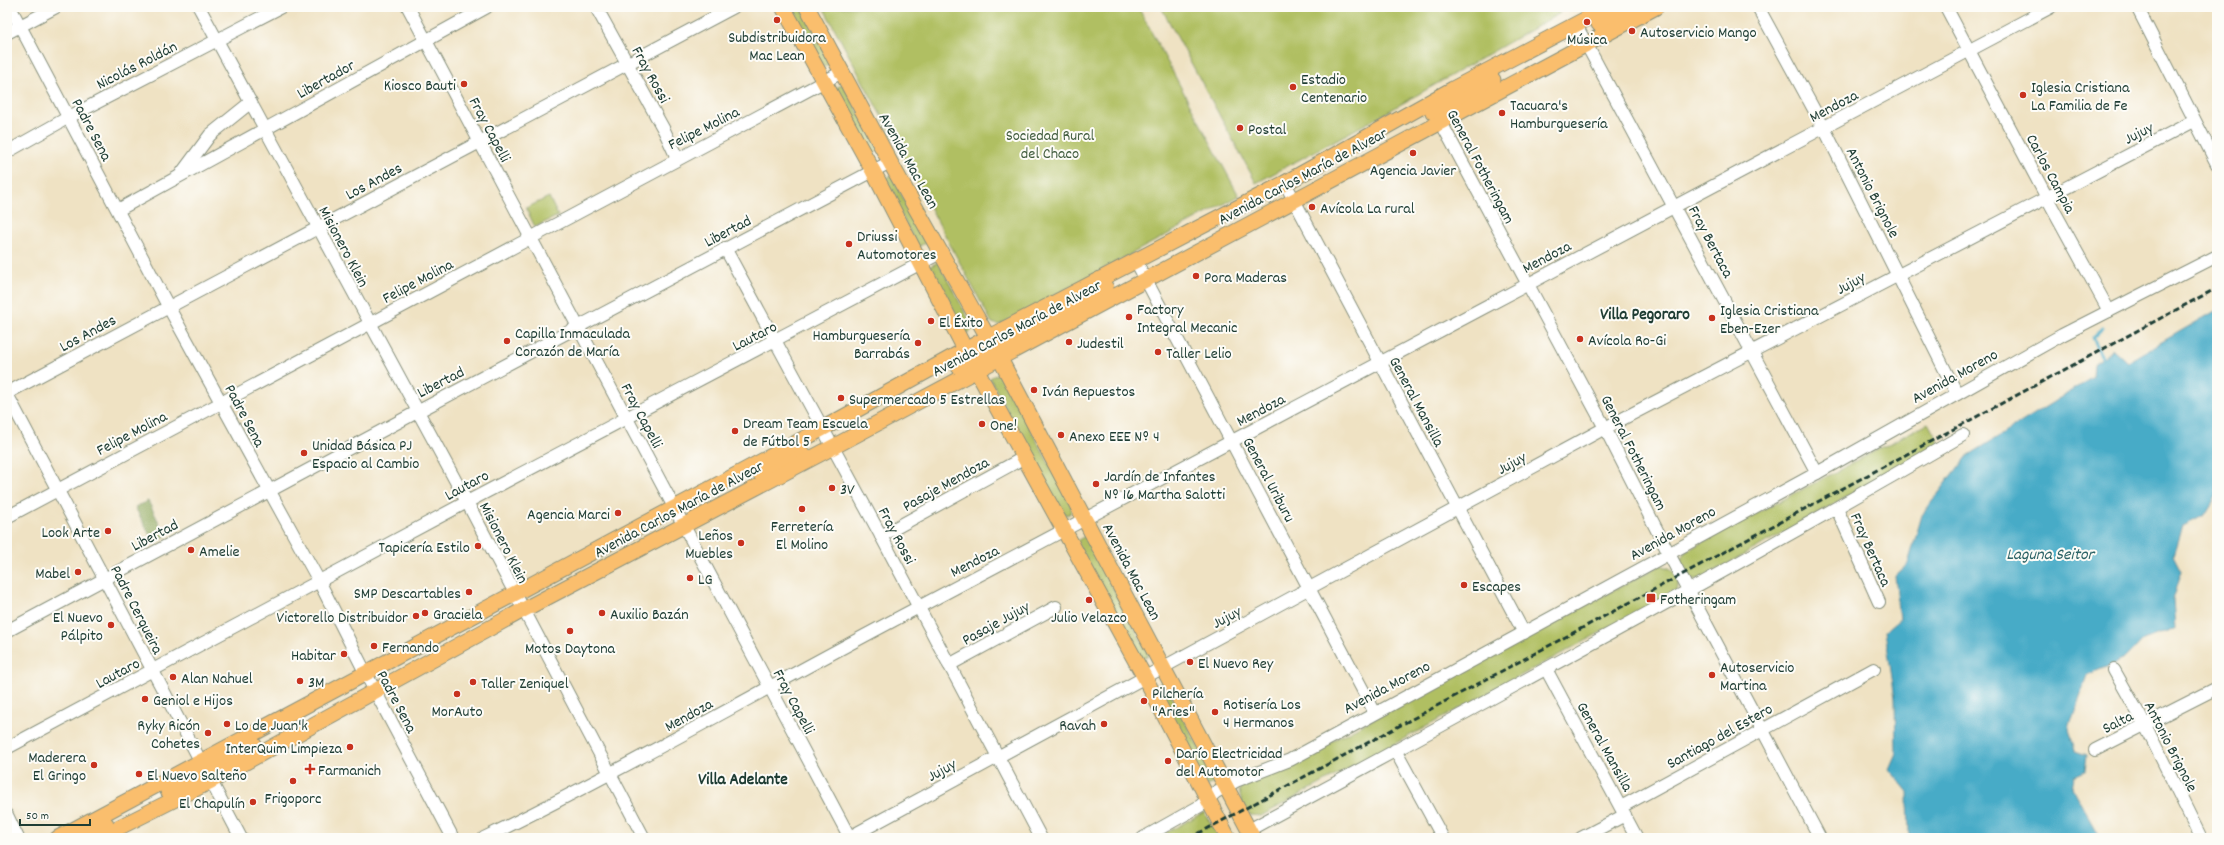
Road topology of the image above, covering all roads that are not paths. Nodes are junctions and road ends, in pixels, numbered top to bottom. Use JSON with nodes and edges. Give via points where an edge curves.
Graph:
{"nodes":[{"id":1,"x":10,"y":7,"type":"edge"},
{"id":2,"x":56,"y":7,"type":"edge"},
{"id":3,"x":199,"y":7,"type":"edge"},
{"id":4,"x":281,"y":7,"type":"edge"},
{"id":5,"x":408,"y":7,"type":"edge"},
{"id":6,"x":487,"y":7,"type":"edge"},
{"id":7,"x":596,"y":7,"type":"edge"},
{"id":8,"x":734,"y":7,"type":"edge"},
{"id":9,"x":782,"y":7,"type":"edge"},
{"id":10,"x":807,"y":7,"type":"edge"},
{"id":11,"x":1609,"y":7,"type":"edge"},
{"id":12,"x":1631,"y":7,"type":"edge"},
{"id":13,"x":1656,"y":7,"type":"edge"},
{"id":14,"x":1758,"y":7,"type":"edge"},
{"id":15,"x":1946,"y":7,"type":"edge"},
{"id":16,"x":2051,"y":7,"type":"edge"},
{"id":17,"x":2137,"y":7,"type":"edge"},
{"id":18,"x":20,"y":26,"type":"junction"},
{"id":19,"x":7,"y":33,"type":"edge"},
{"id":20,"x":1581,"y":34,"type":"junction"},
{"id":21,"x":217,"y":40,"type":"junction"},
{"id":22,"x":427,"y":40,"type":"junction"},
{"id":23,"x":1970,"y":50,"type":"junction"},
{"id":24,"x":627,"y":63,"type":"junction"},
{"id":25,"x":842,"y":72,"type":"junction"},
{"id":26,"x":823,"y":82,"type":"junction"},
{"id":27,"x":251,"y":102,"type":"junction"},
{"id":28,"x":1435,"y":112,"type":"junction"},
{"id":29,"x":69,"y":117,"type":"junction"},
{"id":30,"x":2194,"y":121,"type":"junction"},
{"id":31,"x":1824,"y":128,"type":"junction"},
{"id":32,"x":266,"y":129,"type":"junction"},
{"id":33,"x":480,"y":142,"type":"junction"},
{"id":34,"x":7,"y":152,"type":"edge"},
{"id":35,"x":677,"y":158,"type":"junction"},
{"id":36,"x":890,"y":162,"type":"junction"},
{"id":37,"x":2217,"y":164,"type":"edge"},
{"id":38,"x":873,"y":171,"type":"junction"},
{"id":39,"x":178,"y":178,"type":"junction"},
{"id":40,"x":1289,"y":191,"type":"junction"},
{"id":41,"x":2046,"y":196,"type":"junction"},
{"id":42,"x":1675,"y":206,"type":"junction"},
{"id":43,"x":118,"y":210,"type":"junction"},
{"id":44,"x":317,"y":228,"type":"junction"},
{"id":45,"x":530,"y":238,"type":"junction"},
{"id":46,"x":725,"y":248,"type":"junction"},
{"id":47,"x":942,"y":252,"type":"junction"},
{"id":48,"x":2217,"y":256,"type":"edge"},
{"id":49,"x":922,"y":263,"type":"junction"},
{"id":50,"x":1140,"y":270,"type":"junction"},
{"id":51,"x":1898,"y":274,"type":"junction"},
{"id":52,"x":1528,"y":284,"type":"junction"},
{"id":53,"x":168,"y":306,"type":"junction"},
{"id":54,"x":2109,"y":310,"type":"junction"},
{"id":55,"x":369,"y":324,"type":"junction"},
{"id":56,"x":578,"y":327,"type":"junction"},
{"id":57,"x":776,"y":341,"type":"junction"},
{"id":58,"x":993,"y":348,"type":"junction"},
{"id":59,"x":1754,"y":352,"type":"junction"},
{"id":60,"x":971,"y":360,"type":"junction"},
{"id":61,"x":1380,"y":362,"type":"junction"},
{"id":62,"x":7,"y":394,"type":"edge"},
{"id":63,"x":1956,"y":394,"type":"junction"},
{"id":64,"x":221,"y":403,"type":"junction"},
{"id":65,"x":416,"y":412,"type":"junction"},
{"id":66,"x":626,"y":418,"type":"junction"},
{"id":67,"x":1605,"y":428,"type":"junction"},
{"id":68,"x":1963,"y":435,"type":"dead end"},
{"id":69,"x":827,"y":438,"type":"junction"},
{"id":70,"x":1232,"y":442,"type":"junction"},
{"id":71,"x":1025,"y":458,"type":"junction"},
{"id":72,"x":1818,"y":473,"type":"junction"},
{"id":73,"x":58,"y":490,"type":"junction"},
{"id":74,"x":269,"y":491,"type":"junction"},
{"id":75,"x":467,"y":502,"type":"junction"},
{"id":76,"x":1457,"y":509,"type":"junction"},
{"id":77,"x":1837,"y":509,"type":"junction"},
{"id":78,"x":7,"y":516,"type":"edge"},
{"id":79,"x":679,"y":516,"type":"junction"},
{"id":80,"x":1085,"y":520,"type":"junction"},
{"id":81,"x":1065,"y":531,"type":"junction"},
{"id":82,"x":881,"y":536,"type":"junction"},
{"id":83,"x":1669,"y":554,"type":"junction"},
{"id":84,"x":105,"y":579,"type":"junction"},
{"id":85,"x":319,"y":581,"type":"junction"},
{"id":86,"x":1310,"y":590,"type":"junction"},
{"id":87,"x":1689,"y":591,"type":"junction"},
{"id":88,"x":518,"y":602,"type":"junction"},
{"id":89,"x":1879,"y":602,"type":"dead end"},
{"id":90,"x":918,"y":607,"type":"junction"},
{"id":91,"x":1056,"y":607,"type":"dead end"},
{"id":92,"x":7,"y":631,"type":"edge"},
{"id":93,"x":1524,"y":633,"type":"junction"},
{"id":94,"x":949,"y":665,"type":"junction"},
{"id":95,"x":1164,"y":668,"type":"junction"},
{"id":96,"x":1874,"y":668,"type":"dead end"},
{"id":97,"x":1546,"y":669,"type":"junction"},
{"id":98,"x":2114,"y":670,"type":"dead end"},
{"id":99,"x":153,"y":671,"type":"junction"},
{"id":100,"x":1145,"y":678,"type":"junction"},
{"id":101,"x":370,"y":681,"type":"junction"},
{"id":102,"x":770,"y":687,"type":"junction"},
{"id":103,"x":2217,"y":688,"type":"edge"},
{"id":104,"x":1375,"y":713,"type":"junction"},
{"id":105,"x":2145,"y":725,"type":"junction"},
{"id":106,"x":1764,"y":729,"type":"junction"},
{"id":107,"x":7,"y":748,"type":"edge"},
{"id":108,"x":1395,"y":750,"type":"junction"},
{"id":109,"x":2095,"y":750,"type":"dead end"},
{"id":110,"x":997,"y":756,"type":"junction"},
{"id":111,"x":206,"y":771,"type":"junction"},
{"id":112,"x":610,"y":775,"type":"junction"},
{"id":113,"x":1227,"y":786,"type":"junction"},
{"id":114,"x":1208,"y":798,"type":"junction"},
{"id":115,"x":1623,"y":811,"type":"junction"},
{"id":116,"x":7,"y":815,"type":"edge"},
{"id":117,"x":1247,"y":835,"type":"edge"},
{"id":118,"x":18,"y":838,"type":"edge"},
{"id":119,"x":58,"y":838,"type":"edge"},
{"id":120,"x":81,"y":838,"type":"edge"},
{"id":121,"x":98,"y":838,"type":"edge"},
{"id":122,"x":241,"y":838,"type":"edge"},
{"id":123,"x":453,"y":838,"type":"edge"},
{"id":124,"x":484,"y":838,"type":"edge"},
{"id":125,"x":644,"y":838,"type":"edge"},
{"id":126,"x":849,"y":838,"type":"edge"},
{"id":127,"x":1041,"y":838,"type":"edge"},
{"id":128,"x":1143,"y":838,"type":"edge"},
{"id":129,"x":1228,"y":838,"type":"edge"},
{"id":130,"x":1443,"y":838,"type":"edge"},
{"id":131,"x":1581,"y":838,"type":"edge"},
{"id":132,"x":1637,"y":838,"type":"edge"},
{"id":133,"x":1820,"y":838,"type":"edge"},
{"id":134,"x":2201,"y":838,"type":"edge"}],
"edges":[{"from":1,"to":18,"type":"street","name":"Padre Sena"},
{"from":2,"to":18,"type":"street"},
{"from":3,"to":21,"type":"street","name":"Misionero Klein"},
{"from":4,"to":21,"type":"street","name":"Nicolás Roldán"},
{"from":5,"to":22,"type":"street","name":"Fray Capelli"},
{"from":6,"to":22,"type":"street","name":"Libertador"},
{"from":7,"to":24,"type":"street","name":"Fray Rossi"},
{"from":8,"to":24,"type":"street","name":"Los Andes"},
{"from":9,"to":26,"type":"main road"},
{"from":10,"to":25,"type":"main road","name":"Avenida Mac Lean"},
{"from":11,"to":20,"type":"main road","name":"Avenida Carlos María de Alvear"},
{"from":12,"to":20,"type":"main road","name":"Avenida Carlos María de Alvear"},
{"from":13,"to":20,"type":"main road","name":"Avenida Carlos María de Alvear"},
{"from":14,"to":31,"type":"street","name":"Antonio Brignole"},
{"from":15,"to":23,"type":"street","name":"Carlos Campia"},
{"from":16,"to":23,"type":"street","name":"Mendoza"},
{"from":17,"to":30,"type":"street"},
{"from":18,"to":19,"type":"street"},
{"from":18,"to":29,"type":"street","name":"Padre Sena"},
{"from":20,"to":28,"type":"main road","name":"Avenida Carlos María de Alvear"},
{"from":20,"to":28,"type":"main road","name":"Avenida Carlos María de Alvear"},
{"from":20,"to":42,"type":"street","name":"Fray Bertaca"},
{"from":21,"to":27,"type":"street","name":"Misionero Klein"},
{"from":21,"to":29,"type":"street","name":"Nicolás Roldán"},
{"from":22,"to":32,"type":"street","name":"Libertador"},
{"from":22,"to":33,"type":"street","name":"Fray Capelli"},
{"from":23,"to":31,"type":"street","name":"Mendoza"},
{"from":23,"to":41,"type":"street","name":"Carlos Campia"},
{"from":24,"to":33,"type":"street","name":"Los Andes"},
{"from":24,"to":35,"type":"street","name":"Fray Rossi"},
{"from":25,"to":26,"type":"street","name":"Felipe Molina"},
{"from":25,"to":36,"type":"main road","name":"Avenida Mac Lean"},
{"from":26,"to":35,"type":"street","name":"Felipe Molina"},
{"from":26,"to":38,"type":"main road"},
{"from":27,"to":32,"type":"street","name":"Misionero Klein"},
{"from":27,"to":39,"type":"street","name":"Libertador","via":[[210,135]]},
{"from":28,"to":40,"type":"main road","name":"Avenida Carlos María de Alvear"},
{"from":28,"to":40,"type":"main road","name":"Avenida Carlos María de Alvear"},
{"from":28,"to":52,"type":"street","name":"General Fotheringam"},
{"from":29,"to":34,"type":"street","name":"Nicolás Roldán"},
{"from":29,"to":43,"type":"street","name":"Padre Sena"},
{"from":30,"to":37,"type":"street"},
{"from":30,"to":41,"type":"street","name":"Jujuy"},
{"from":31,"to":42,"type":"street","name":"Mendoza"},
{"from":31,"to":51,"type":"street","name":"Antonio Brignole"},
{"from":32,"to":39,"type":"street","name":"Libertador"},
{"from":32,"to":44,"type":"street","name":"Misionero Klein"},
{"from":33,"to":44,"type":"street","name":"Los Andes"},
{"from":33,"to":45,"type":"street","name":"Fray Capelli"},
{"from":35,"to":45,"type":"street","name":"Felipe Molina"},
{"from":36,"to":38,"type":"street","name":"Libertad"},
{"from":36,"to":47,"type":"main road","name":"Avenida Mac Lean"},
{"from":38,"to":46,"type":"street","name":"Libertad"},
{"from":38,"to":49,"type":"main road"},
{"from":39,"to":43,"type":"street","name":"Libertador"},
{"from":40,"to":50,"type":"main road","name":"Avenida Carlos María de Alvear"},
{"from":40,"to":50,"type":"main road","name":"Avenida Carlos María de Alvear"},
{"from":40,"to":61,"type":"street","name":"General Mansilla"},
{"from":41,"to":51,"type":"street","name":"Jujuy"},
{"from":41,"to":54,"type":"street","name":"Carlos Campia"},
{"from":42,"to":52,"type":"street","name":"Mendoza"},
{"from":42,"to":59,"type":"street","name":"Fray Bertaca"},
{"from":43,"to":53,"type":"street","name":"Padre Sena"},
{"from":44,"to":53,"type":"street","name":"Los Andes","via":[[180,303]]},
{"from":44,"to":55,"type":"street","name":"Misionero Klein"},
{"from":45,"to":55,"type":"street","name":"Felipe Molina"},
{"from":45,"to":56,"type":"street","name":"Fray Capelli"},
{"from":46,"to":56,"type":"street","name":"Libertad"},
{"from":46,"to":57,"type":"street","name":"Fray Rossi"},
{"from":47,"to":49,"type":"street","name":"Lautaro"},
{"from":47,"to":58,"type":"main road","name":"Avenida Mac Lean"},
{"from":48,"to":54,"type":"street","name":"Avenida Moreno"},
{"from":49,"to":57,"type":"street","name":"Lautaro"},
{"from":49,"to":60,"type":"main road"},
{"from":50,"to":58,"type":"main road","name":"Avenida Carlos María de Alvear"},
{"from":50,"to":70,"type":"street","name":"General Uriburu"},
{"from":51,"to":59,"type":"street","name":"Jujuy"},
{"from":51,"to":63,"type":"street","name":"Antonio Brignole"},
{"from":52,"to":61,"type":"street","name":"Mendoza"},
{"from":52,"to":67,"type":"street","name":"General Fotheringam"},
{"from":53,"to":62,"type":"street","name":"Los Andes"},
{"from":53,"to":64,"type":"street","name":"Padre Sena"},
{"from":54,"to":63,"type":"street","name":"Avenida Moreno"},
{"from":55,"to":64,"type":"street","name":"Felipe Molina"},
{"from":55,"to":65,"type":"street","name":"Misionero Klein"},
{"from":56,"to":65,"type":"street","name":"Libertad"},
{"from":56,"to":66,"type":"street","name":"Fray Capelli"},
{"from":57,"to":66,"type":"street","name":"Lautaro"},
{"from":57,"to":69,"type":"street","name":"Fray Rossi"},
{"from":58,"to":60,"type":"main road","name":"Avenida Carlos María de Alvear"},
{"from":58,"to":80,"type":"main road","name":"Avenida Mac Lean"},
{"from":59,"to":67,"type":"street","name":"Jujuy"},
{"from":59,"to":72,"type":"street","name":"Fray Bertaca"},
{"from":60,"to":69,"type":"main road","name":"Avenida Carlos María de Alvear"},
{"from":60,"to":71,"type":"main road"},
{"from":61,"to":70,"type":"street","name":"Mendoza"},
{"from":61,"to":76,"type":"street","name":"General Mansilla"},
{"from":62,"to":73,"type":"street","name":"Padre Cerqueira"},
{"from":63,"to":72,"type":"street","name":"Avenida Moreno"},
{"from":64,"to":73,"type":"street","name":"Felipe Molina"},
{"from":64,"to":74,"type":"street","name":"Padre Sena"},
{"from":65,"to":74,"type":"street","name":"Libertad"},
{"from":65,"to":75,"type":"street","name":"Misionero Klein"},
{"from":66,"to":75,"type":"street","name":"Lautaro"},
{"from":66,"to":79,"type":"street","name":"Fray Capelli"},
{"from":67,"to":76,"type":"street","name":"Jujuy"},
{"from":67,"to":83,"type":"street","name":"General Fotheringam"},
{"from":68,"to":77,"type":"street"},
{"from":69,"to":79,"type":"main road","name":"Avenida Carlos María de Alvear"},
{"from":69,"to":82,"type":"street","name":"Fray Rossi"},
{"from":70,"to":80,"type":"street","name":"Mendoza"},
{"from":70,"to":86,"type":"street","name":"General Uriburu"},
{"from":71,"to":81,"type":"main road"},
{"from":71,"to":82,"type":"street","name":"Pasaje Mendoza"},
{"from":72,"to":83,"type":"street","name":"Avenida Moreno"},
{"from":73,"to":78,"type":"street","name":"Felipe Molina"},
{"from":73,"to":84,"type":"street","name":"Padre Cerqueira"},
{"from":74,"to":84,"type":"street","name":"Libertad"},
{"from":74,"to":85,"type":"street","name":"Padre Sena"},
{"from":75,"to":85,"type":"street","name":"Lautaro"},
{"from":75,"to":88,"type":"street","name":"Misionero Klein"},
{"from":76,"to":86,"type":"street","name":"Jujuy"},
{"from":76,"to":93,"type":"street","name":"General Mansilla"},
{"from":77,"to":87,"type":"street"},
{"from":77,"to":89,"type":"street","name":"Fray Bertaca"},
{"from":79,"to":88,"type":"main road","name":"Avenida Carlos María de Alvear"},
{"from":79,"to":102,"type":"street","name":"Fray Capelli"},
{"from":80,"to":81,"type":"street","name":"Mendoza"},
{"from":80,"to":95,"type":"main road","name":"Avenida Mac Lean"},
{"from":81,"to":90,"type":"street","name":"Mendoza"},
{"from":81,"to":100,"type":"main road"},
{"from":82,"to":90,"type":"street","name":"Fray Rossi"},
{"from":83,"to":87,"type":"street","name":"General Fotheringam"},
{"from":83,"to":93,"type":"street","name":"Avenida Moreno"},
{"from":84,"to":92,"type":"street","name":"Libertad"},
{"from":84,"to":99,"type":"street","name":"Padre Cerqueira"},
{"from":85,"to":99,"type":"street","name":"Lautaro"},
{"from":85,"to":101,"type":"street","name":"Padre Sena"},
{"from":86,"to":95,"type":"street","name":"Jujuy"},
{"from":86,"to":104,"type":"street","name":"General Uriburu"},
{"from":87,"to":97,"type":"street"},
{"from":87,"to":106,"type":"street","name":"General Fotheringam"},
{"from":88,"to":101,"type":"main road","name":"Avenida Carlos María de Alvear"},
{"from":88,"to":112,"type":"street","name":"Misionero Klein"},
{"from":90,"to":94,"type":"street","name":"Fray Rossi"},
{"from":90,"to":102,"type":"street","name":"Mendoza"},
{"from":91,"to":94,"type":"street","name":"Pasaje Jujuy"},
{"from":93,"to":104,"type":"street","name":"Avenida Moreno"},
{"from":94,"to":110,"type":"street","name":"Fray Rossi"},
{"from":95,"to":100,"type":"street","name":"Jujuy"},
{"from":95,"to":113,"type":"main road","name":"Avenida Mac Lean"},
{"from":96,"to":106,"type":"street","name":"Santiago del Estero"},
{"from":97,"to":108,"type":"street"},
{"from":97,"to":115,"type":"street","name":"General Mansilla"},
{"from":98,"to":105,"type":"street","name":"Antonio Brignole"},
{"from":99,"to":107,"type":"street","name":"Lautaro"},
{"from":99,"to":111,"type":"street","name":"Padre Cerqueira"},
{"from":100,"to":110,"type":"street","name":"Jujuy"},
{"from":100,"to":114,"type":"main road"},
{"from":101,"to":111,"type":"main road","name":"Avenida Carlos María de Alvear"},
{"from":101,"to":123,"type":"street","name":"Padre Sena"},
{"from":102,"to":112,"type":"street","name":"Mendoza"},
{"from":102,"to":126,"type":"street","name":"Fray Capelli"},
{"from":103,"to":105,"type":"street","name":"Salta"},
{"from":104,"to":113,"type":"street","name":"Avenida Moreno","via":[[1290,760]]},
{"from":105,"to":109,"type":"street","name":"Salta"},
{"from":105,"to":134,"type":"street","name":"Antonio Brignole"},
{"from":106,"to":115,"type":"street","name":"Santiago del Estero"},
{"from":106,"to":133,"type":"street","name":"General Fotheringam"},
{"from":108,"to":117,"type":"street"},
{"from":108,"to":130,"type":"street"},
{"from":110,"to":126,"type":"street","name":"Jujuy"},
{"from":110,"to":127,"type":"street","name":"Fray Rossi"},
{"from":111,"to":119,"type":"main road","name":"Avenida Carlos María de Alvear"},
{"from":111,"to":120,"type":"main road","name":"Avenida Carlos María de Alvear"},
{"from":111,"to":121,"type":"main road","name":"Avenida Carlos María de Alvear"},
{"from":111,"to":122,"type":"street","name":"Padre Cerqueira"},
{"from":112,"to":124,"type":"street","name":"Mendoza"},
{"from":112,"to":125,"type":"street","name":"Misionero Klein"},
{"from":113,"to":114,"type":"street","name":"Avenida Moreno"},
{"from":113,"to":117,"type":"main road","name":"Avenida Mac Lean"},
{"from":114,"to":128,"type":"street","name":"Avenida Moreno","via":[[1200,806]]},
{"from":114,"to":129,"type":"main road"},
{"from":115,"to":131,"type":"street","name":"Santiago del Estero"},
{"from":115,"to":132,"type":"street","name":"General Mansilla"},
{"from":116,"to":118,"type":"street"}]}
